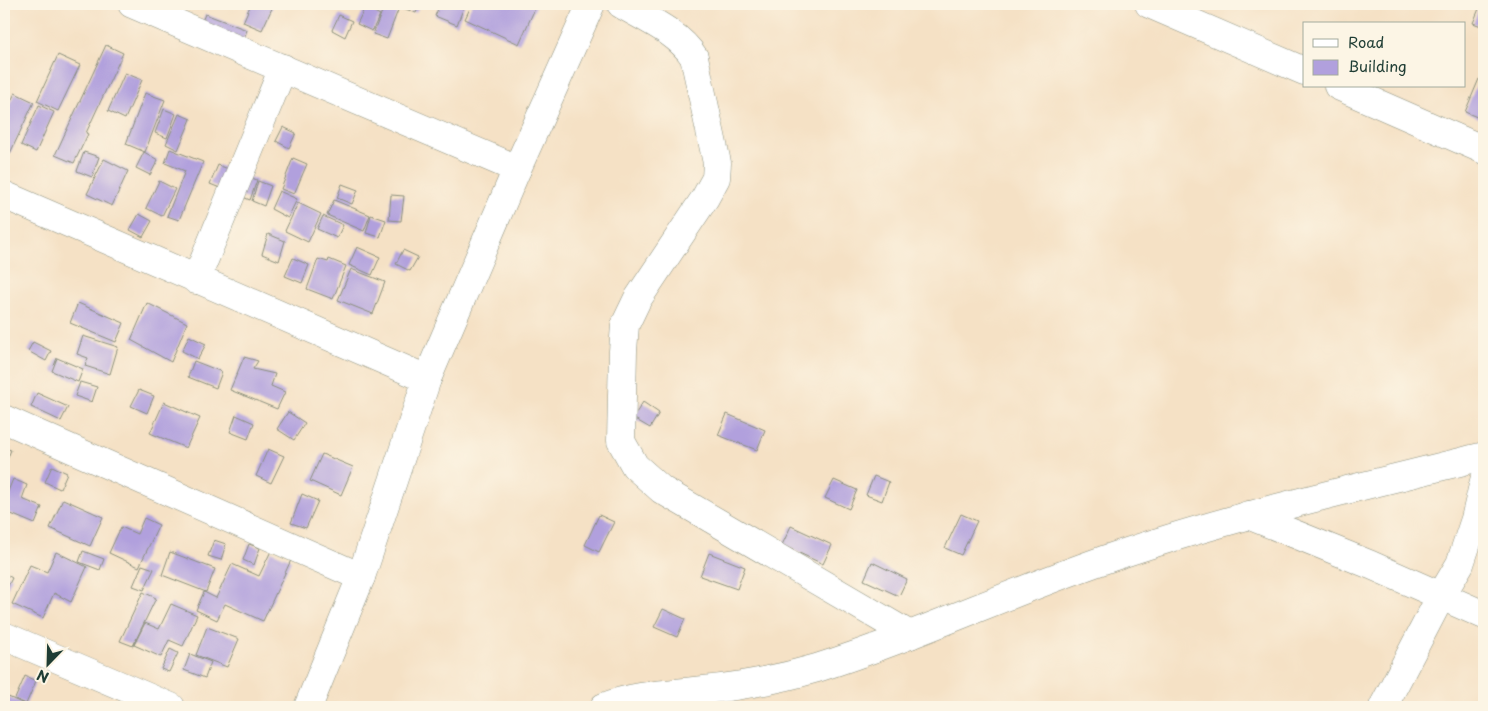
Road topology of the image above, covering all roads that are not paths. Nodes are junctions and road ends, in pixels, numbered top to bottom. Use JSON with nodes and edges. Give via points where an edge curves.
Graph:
{"nodes":[{"id":1,"x":132,"y":4,"type":"edge"},
{"id":2,"x":591,"y":4,"type":"edge"},
{"id":3,"x":621,"y":4,"type":"edge"},
{"id":4,"x":1149,"y":4,"type":"edge"},
{"id":5,"x":283,"y":68,"type":"junction"},
{"id":6,"x":1303,"y":71,"type":"edge"},
{"id":7,"x":1343,"y":88,"type":"edge"},
{"id":8,"x":1484,"y":150,"type":"edge"},
{"id":9,"x":517,"y":169,"type":"junction"},
{"id":10,"x":4,"y":195,"type":"edge"},
{"id":11,"x":196,"y":280,"type":"junction"},
{"id":12,"x":427,"y":379,"type":"junction"},
{"id":13,"x":4,"y":419,"type":"edge"},
{"id":14,"x":1484,"y":456,"type":"edge"},
{"id":15,"x":1484,"y":481,"type":"edge"},
{"id":16,"x":1248,"y":515,"type":"junction"},
{"id":17,"x":361,"y":577,"type":"junction"},
{"id":18,"x":1441,"y":596,"type":"junction"},
{"id":19,"x":1484,"y":615,"type":"edge"},
{"id":20,"x":910,"y":635,"type":"junction"},
{"id":21,"x":4,"y":636,"type":"edge"},
{"id":22,"x":171,"y":707,"type":"edge"},
{"id":23,"x":308,"y":707,"type":"edge"},
{"id":24,"x":604,"y":707,"type":"edge"},
{"id":25,"x":1383,"y":707,"type":"edge"}],
"edges":[{"from":1,"to":5,"type":"street"},
{"from":2,"to":9,"type":"street"},
{"from":3,"to":20,"type":"street","via":[[688,47],[694,57],[717,163],[716,178],[705,198],[637,300],[625,325],[622,440],[635,466],[662,490]]},
{"from":4,"to":6,"type":"street"},
{"from":5,"to":9,"type":"street"},
{"from":5,"to":11,"type":"street"},
{"from":7,"to":8,"type":"street"},
{"from":9,"to":12,"type":"street"},
{"from":10,"to":11,"type":"street"},
{"from":11,"to":12,"type":"street"},
{"from":12,"to":17,"type":"street"},
{"from":13,"to":17,"type":"street"},
{"from":14,"to":16,"type":"street"},
{"from":15,"to":18,"type":"street","via":[[1476,519],[1460,564]]},
{"from":16,"to":18,"type":"street"},
{"from":16,"to":20,"type":"street","via":[[1112,557]]},
{"from":17,"to":23,"type":"street"},
{"from":18,"to":19,"type":"street"},
{"from":18,"to":25,"type":"street"},
{"from":20,"to":24,"type":"street","via":[[797,674],[728,688],[649,695]]},
{"from":21,"to":22,"type":"street"}]}
